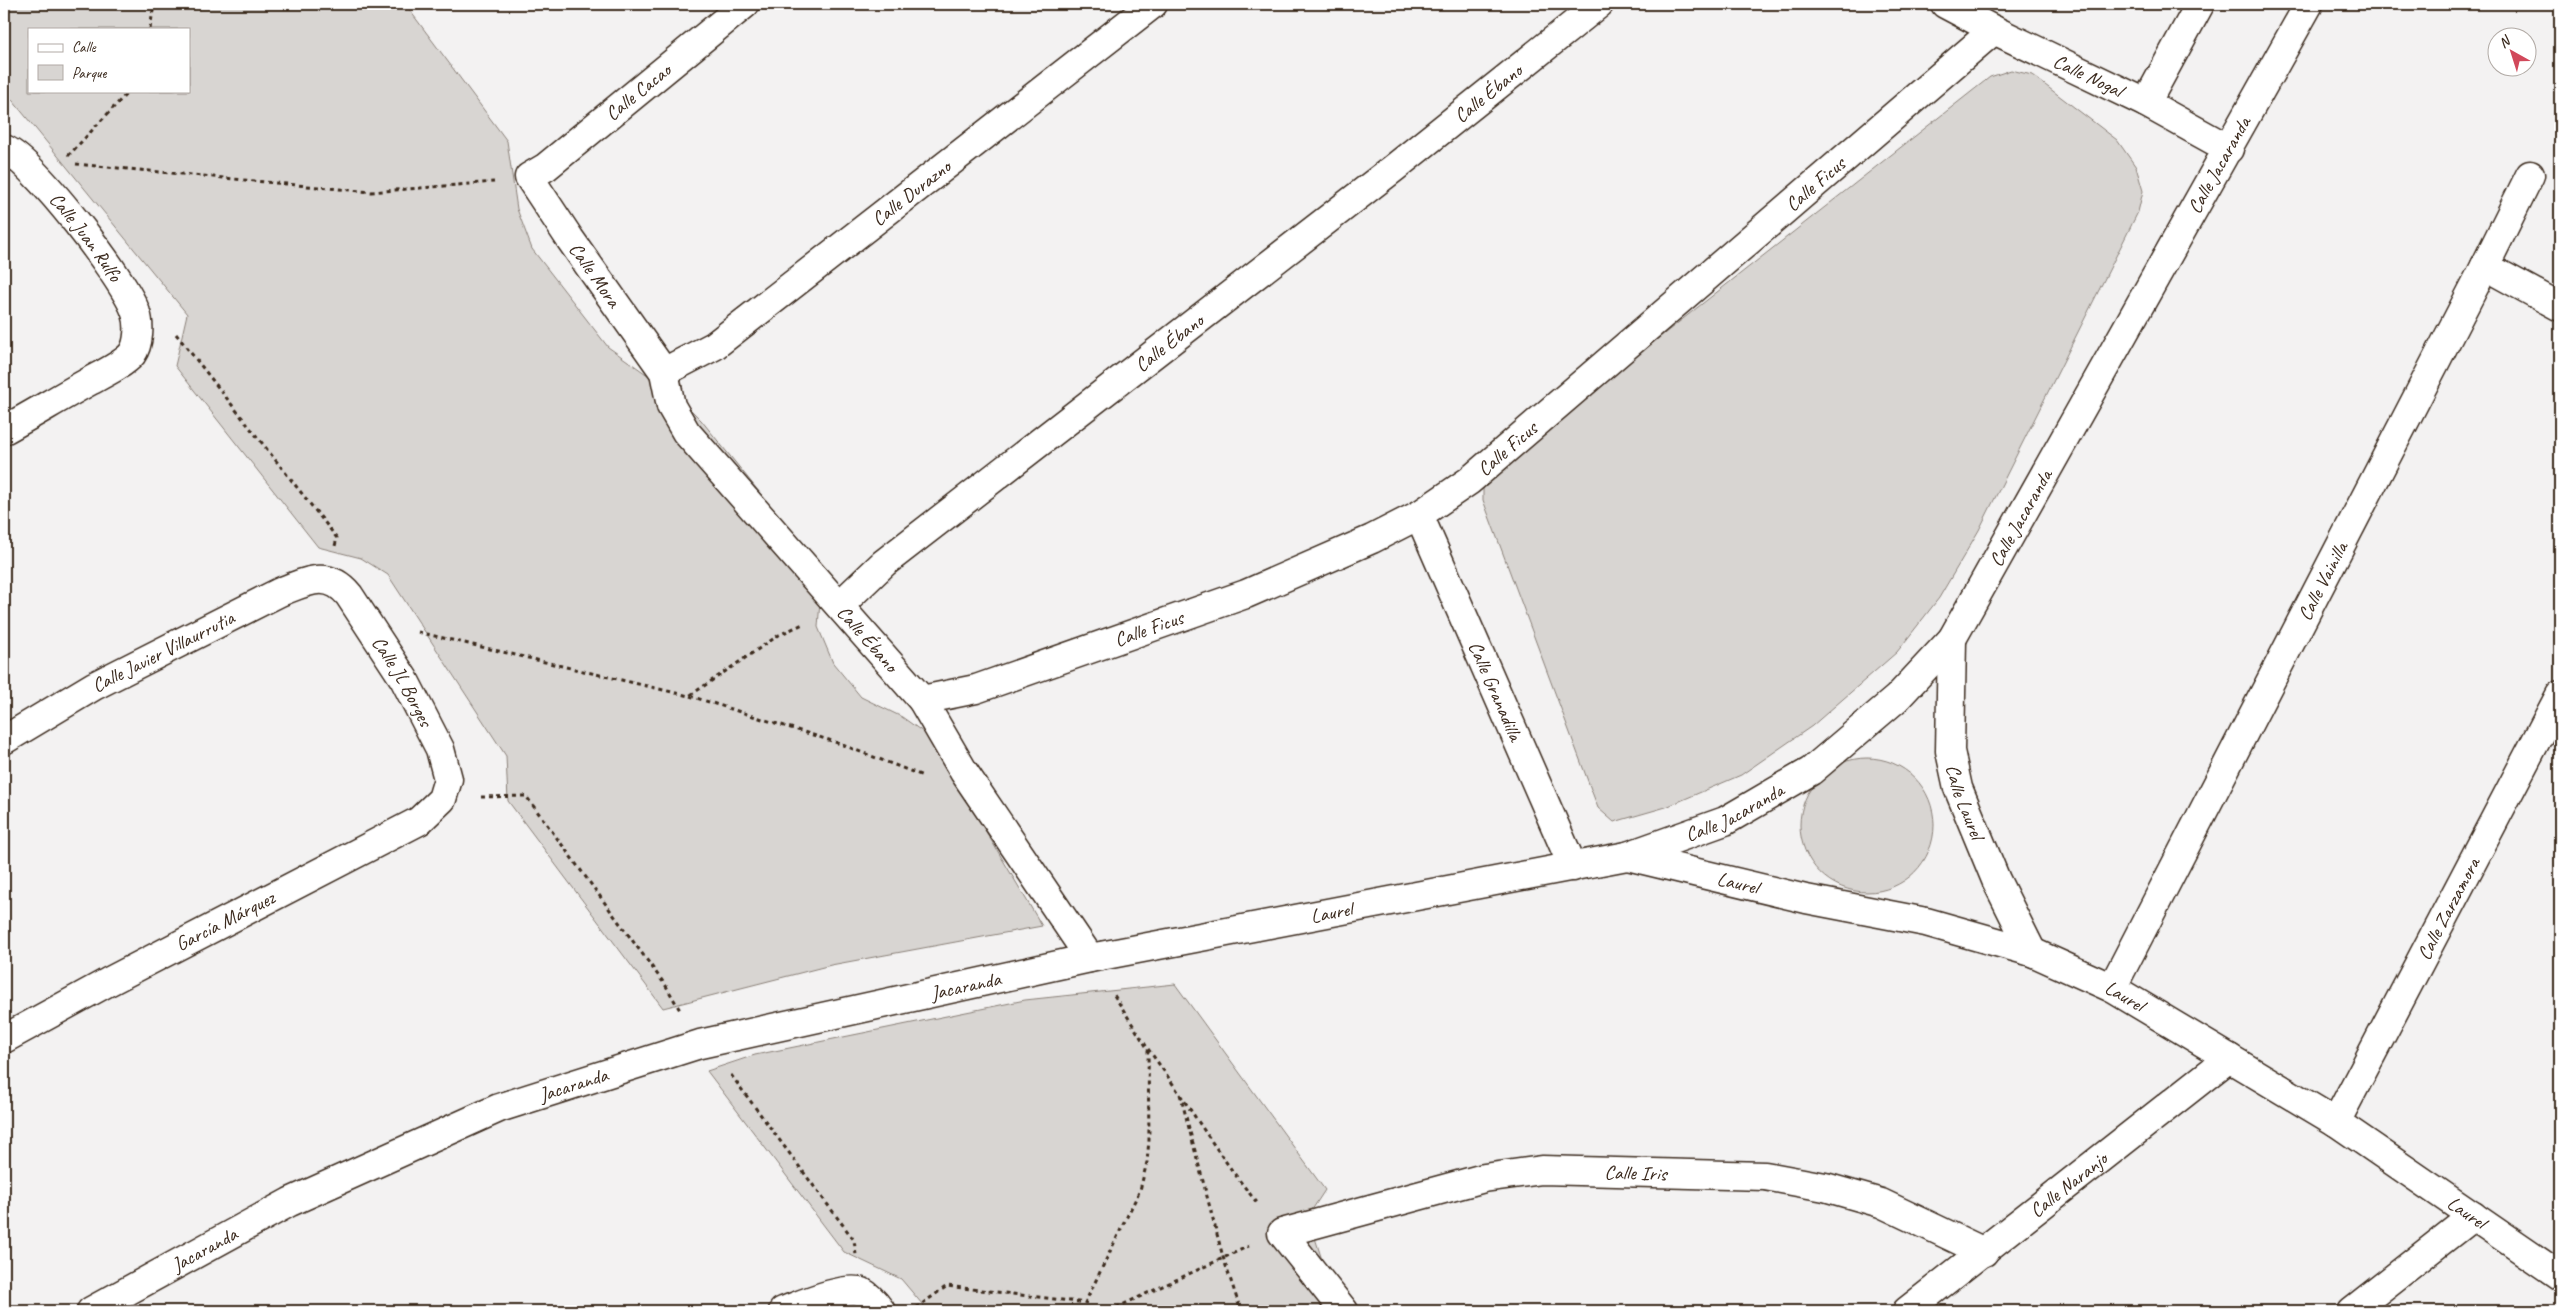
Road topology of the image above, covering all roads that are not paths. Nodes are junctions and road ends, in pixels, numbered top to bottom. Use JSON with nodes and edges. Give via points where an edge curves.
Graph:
{"nodes":[{"id":1,"x":745,"y":4,"type":"edge"},
{"id":2,"x":1153,"y":4,"type":"edge"},
{"id":3,"x":1599,"y":4,"type":"edge"},
{"id":4,"x":1946,"y":4,"type":"edge"},
{"id":5,"x":2200,"y":4,"type":"edge"},
{"id":6,"x":2309,"y":4,"type":"edge"},
{"id":7,"x":1994,"y":30,"type":"junction"},
{"id":8,"x":2146,"y":103,"type":"junction"},
{"id":9,"x":2229,"y":149,"type":"junction"},
{"id":10,"x":8,"y":150,"type":"edge"},
{"id":11,"x":2530,"y":175,"type":"dead end"},
{"id":12,"x":529,"y":177,"type":"joint"},
{"id":13,"x":2485,"y":266,"type":"junction"},
{"id":14,"x":2560,"y":307,"type":"edge"},
{"id":15,"x":664,"y":372,"type":"junction"},
{"id":16,"x":4,"y":430,"type":"edge"},
{"id":17,"x":1419,"y":515,"type":"junction"},
{"id":18,"x":329,"y":579,"type":"joint"},
{"id":19,"x":840,"y":605,"type":"junction"},
{"id":20,"x":1952,"y":639,"type":"junction"},
{"id":21,"x":2560,"y":695,"type":"edge"},
{"id":22,"x":922,"y":700,"type":"junction"},
{"id":23,"x":4,"y":740,"type":"edge"},
{"id":24,"x":442,"y":799,"type":"joint"},
{"id":25,"x":1627,"y":856,"type":"junction"},
{"id":26,"x":1573,"y":867,"type":"junction"},
{"id":27,"x":2032,"y":952,"type":"junction"},
{"id":28,"x":1090,"y":958,"type":"junction"},
{"id":29,"x":2112,"y":988,"type":"junction"},
{"id":30,"x":4,"y":1040,"type":"edge"},
{"id":31,"x":2229,"y":1058,"type":"junction"},
{"id":32,"x":2336,"y":1122,"type":"junction"},
{"id":33,"x":2473,"y":1216,"type":"junction"},
{"id":34,"x":1984,"y":1252,"type":"junction"},
{"id":35,"x":2560,"y":1276,"type":"edge"},
{"id":36,"x":873,"y":1302,"type":"edge"},
{"id":37,"x":91,"y":1311,"type":"edge"},
{"id":38,"x":783,"y":1311,"type":"edge"},
{"id":39,"x":1344,"y":1311,"type":"edge"},
{"id":40,"x":1907,"y":1311,"type":"edge"},
{"id":41,"x":2352,"y":1311,"type":"edge"}],
"edges":[{"from":1,"to":12,"type":"street","name":"Calle Cacao","via":[[546,167]]},
{"from":2,"to":15,"type":"street","name":"Calle Durazno","via":[[714,346]]},
{"from":3,"to":19,"type":"street","name":"Calle Ébano","via":[[1394,168],[884,563]]},
{"from":4,"to":7,"type":"street","name":"Calle Nogal"},
{"from":5,"to":8,"type":"street"},
{"from":6,"to":9,"type":"street","name":"Calle Jacaranda"},
{"from":7,"to":8,"type":"street","name":"Calle Nogal"},
{"from":7,"to":17,"type":"street","name":"Calle Ficus","via":[[1469,481]]},
{"from":8,"to":9,"type":"street","name":"Calle Nogal"},
{"from":9,"to":20,"type":"street","name":"Calle Jacaranda"},
{"from":10,"to":16,"type":"street","name":"Calle Juan Rulfo","via":[[52,172],[120,281],[137,314],[138,335],[132,354]]},
{"from":11,"to":13,"type":"street","name":"Calle Vainilla"},
{"from":12,"to":15,"type":"street","name":"Calle Mora"},
{"from":13,"to":14,"type":"street"},
{"from":13,"to":29,"type":"street","name":"Calle Vainilla"},
{"from":15,"to":19,"type":"street","via":[[672,406],[686,432]]},
{"from":17,"to":22,"type":"street","name":"Calle Ficus","via":[[1246,594],[976,689]]},
{"from":17,"to":26,"type":"street","name":"Calle Granadilla"},
{"from":18,"to":23,"type":"street","name":"Calle Javier Villaurrutia","via":[[309,581],[280,592],[94,686]]},
{"from":18,"to":24,"type":"street","name":"Calle JL Borges","via":[[340,584],[366,620],[404,679],[440,748],[448,778]]},
{"from":19,"to":22,"type":"street","name":"Calle Ébano"},
{"from":20,"to":25,"type":"street","name":"Calle Jacaranda","via":[[1897,698],[1811,771],[1725,821]]},
{"from":20,"to":27,"type":"street","name":"Calle Laurel","via":[[1950,751],[1958,788],[1992,872]]},
{"from":21,"to":32,"type":"street","name":"Calle Zarzamora"},
{"from":22,"to":28,"type":"street","name":"Calle Ébano","via":[[964,772]]},
{"from":24,"to":30,"type":"street","name":"García Márquez","via":[[419,821],[108,982]]},
{"from":25,"to":26,"type":"street","name":"Calle Jacaranda"},
{"from":25,"to":27,"type":"street","name":"Laurel","via":[[1806,899],[1926,922]]},
{"from":26,"to":28,"type":"street","name":"Laurel"},
{"from":27,"to":29,"type":"street","name":"Laurel"},
{"from":28,"to":37,"type":"street","name":"Jacaranda","via":[[700,1044],[499,1108],[290,1202]]},
{"from":29,"to":31,"type":"street","name":"Laurel"},
{"from":31,"to":32,"type":"street","name":"Laurel"},
{"from":31,"to":34,"type":"street","name":"Calle Naranjo"},
{"from":32,"to":33,"type":"street","name":"Laurel"},
{"from":33,"to":35,"type":"street","name":"Laurel"},
{"from":33,"to":41,"type":"street"},
{"from":34,"to":39,"type":"street","name":"Calle Iris","via":[[1881,1203],[1825,1187],[1764,1176],[1542,1170],[1484,1178],[1282,1233]]},
{"from":34,"to":40,"type":"street","name":"Calle Naranjo"},
{"from":36,"to":38,"type":"street","via":[[838,1293]]}]}
